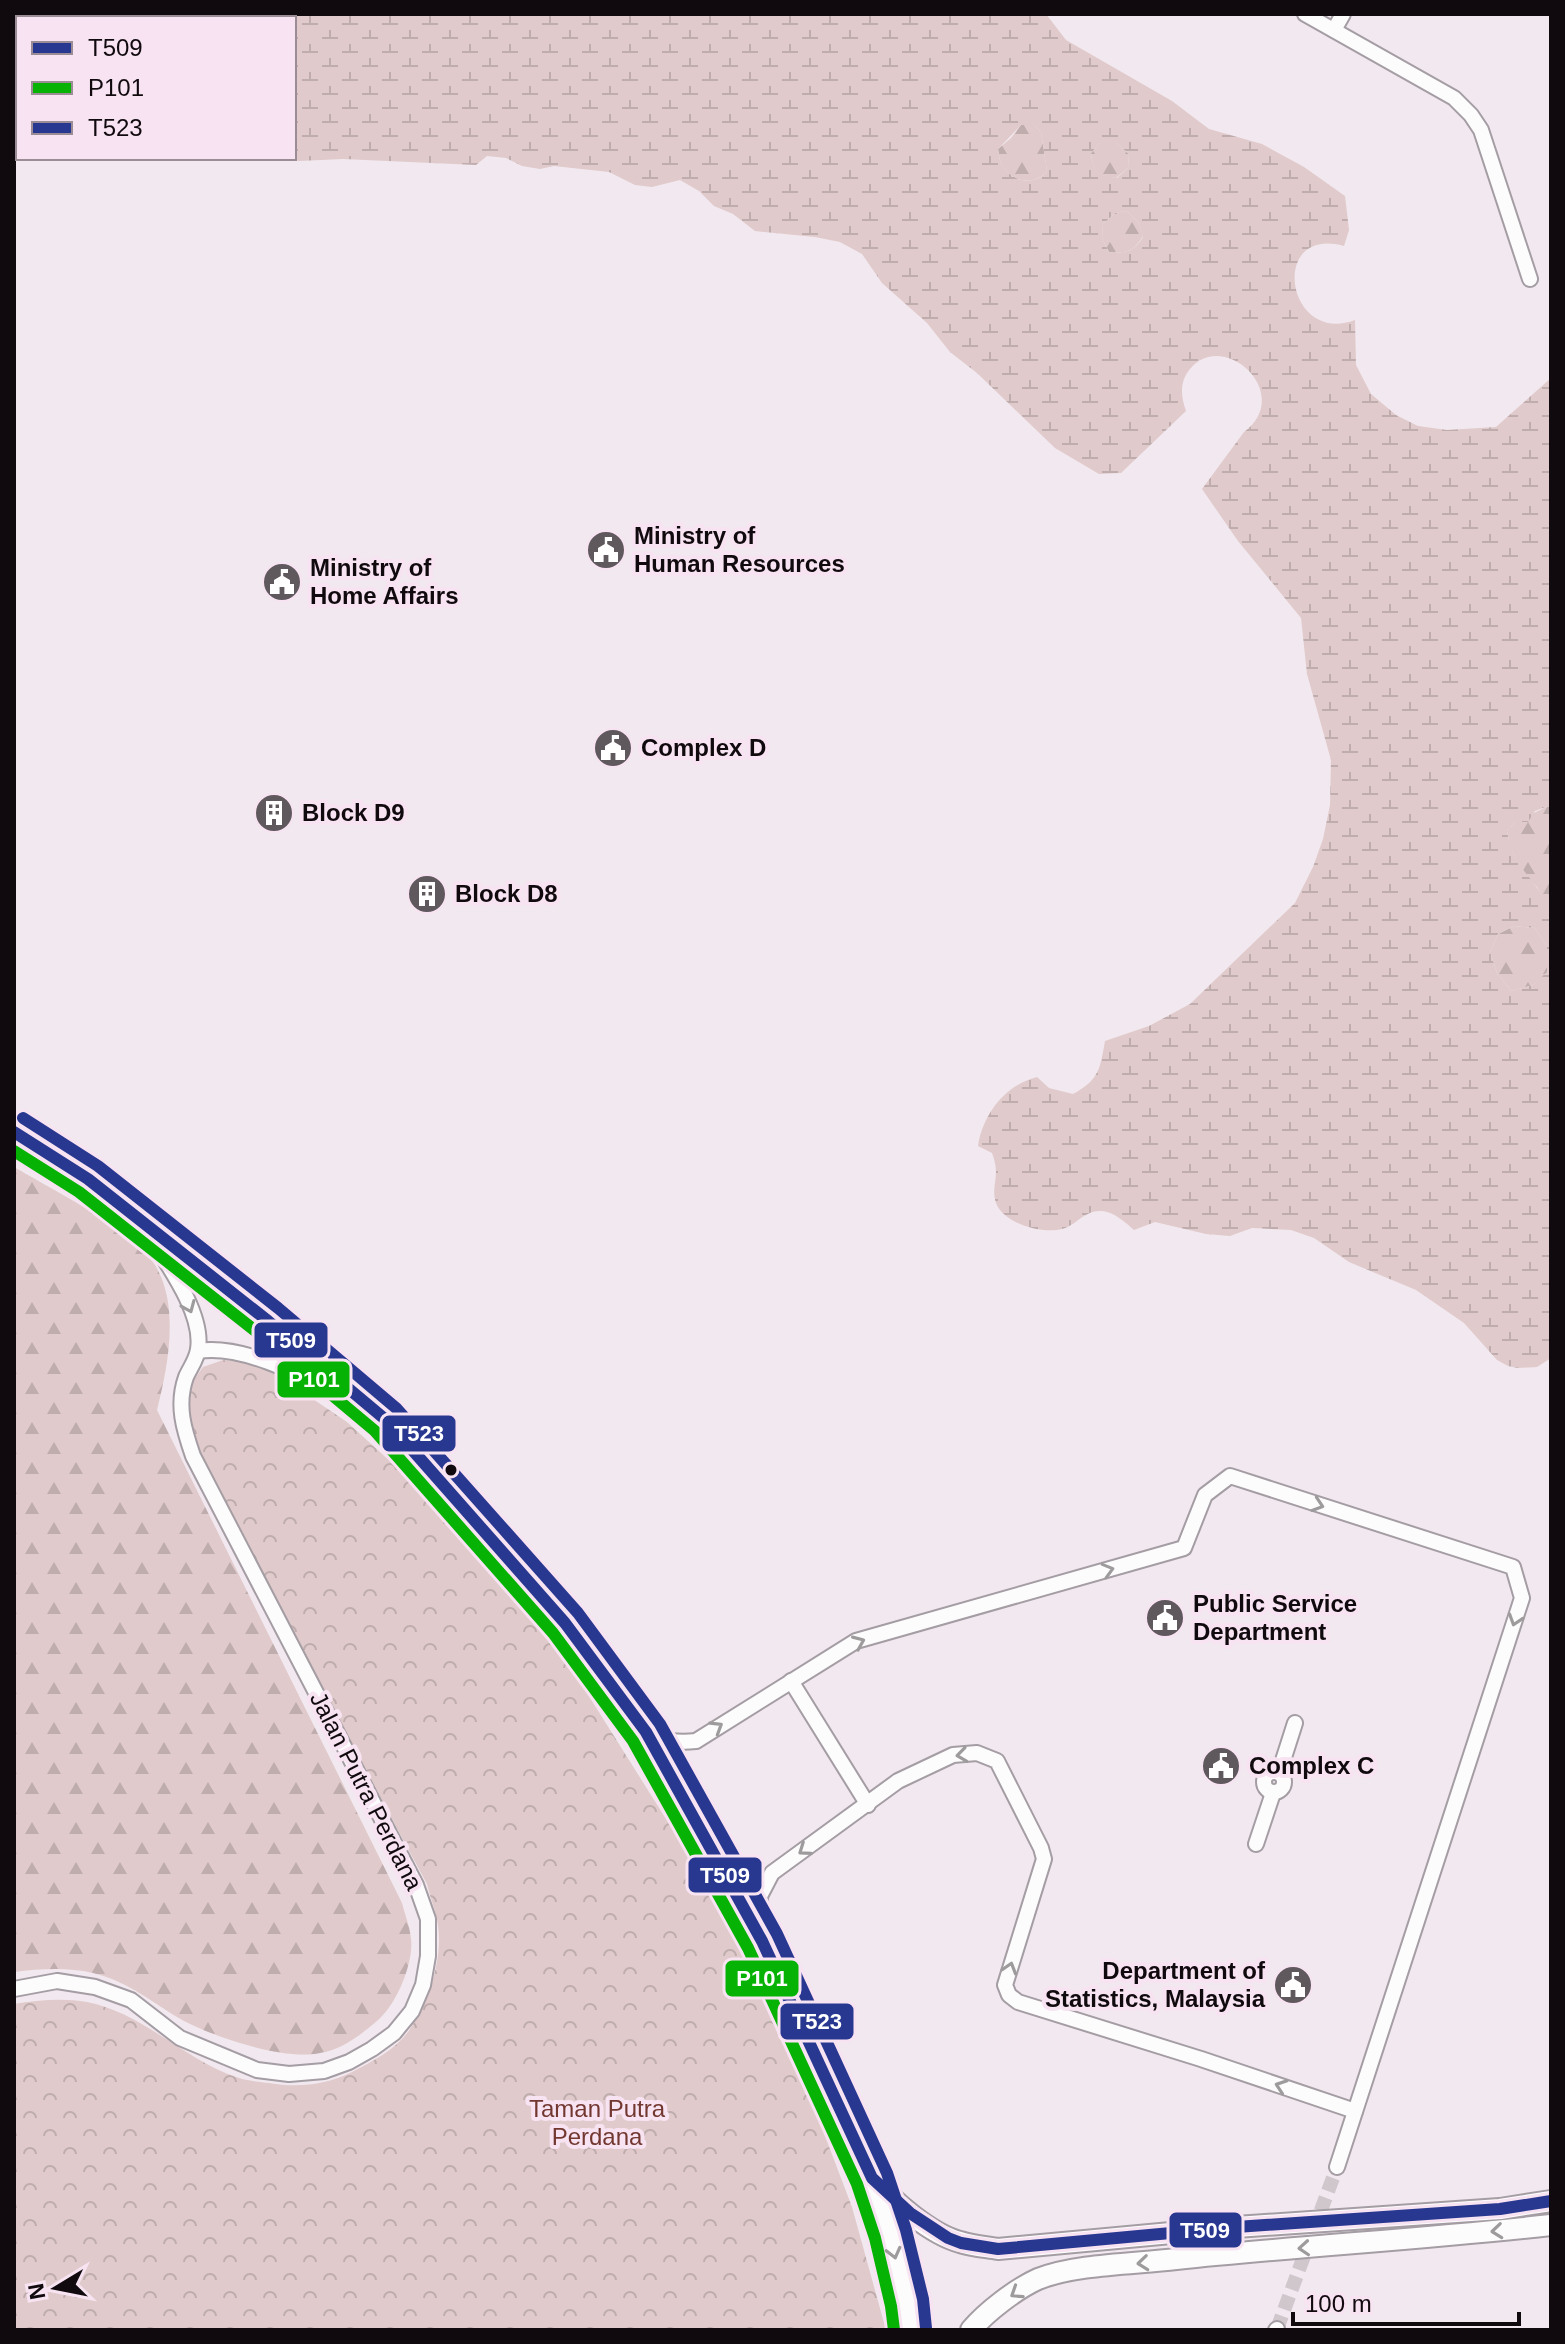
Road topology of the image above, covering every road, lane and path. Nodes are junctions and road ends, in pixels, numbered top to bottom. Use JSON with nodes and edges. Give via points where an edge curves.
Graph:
{"nodes":[{"id":1,"x":1305,"y":14,"type":"edge"},
{"id":2,"x":1343,"y":14,"type":"edge"},
{"id":3,"x":1334,"y":30,"type":"junction"},
{"id":4,"x":1530,"y":279,"type":"dead end"},
{"id":5,"x":14,"y":1132,"type":"edge"},
{"id":6,"x":139,"y":1220,"type":"junction"},
{"id":7,"x":198,"y":1351,"type":"junction"},
{"id":8,"x":386,"y":1420,"type":"junction"},
{"id":9,"x":791,"y":1681,"type":"junction"},
{"id":10,"x":1295,"y":1723,"type":"dead end"},
{"id":11,"x":646,"y":1732,"type":"junction"},
{"id":12,"x":868,"y":1805,"type":"junction"},
{"id":13,"x":1256,"y":1844,"type":"dead end"},
{"id":14,"x":762,"y":1941,"type":"junction"},
{"id":15,"x":14,"y":1989,"type":"edge"},
{"id":16,"x":1355,"y":2111,"type":"junction"},
{"id":17,"x":1337,"y":2167,"type":"tunnel mouth"},
{"id":18,"x":872,"y":2178,"type":"junction"},
{"id":19,"x":1551,"y":2201,"type":"edge"},
{"id":20,"x":1551,"y":2225,"type":"edge"},
{"id":21,"x":910,"y":2330,"type":"edge"},
{"id":22,"x":971,"y":2330,"type":"edge"}],
"edges":[{"from":1,"to":3,"type":"street"},
{"from":2,"to":3,"type":"street"},
{"from":3,"to":4,"type":"street","via":[[1454,98],[1471,115],[1481,130]]},
{"from":5,"to":6,"type":"main road","via":[[88,1179]]},
{"from":6,"to":7,"type":"street","one_way":true,"via":[[192,1313]]},
{"from":6,"to":8,"type":"main road"},
{"from":7,"to":8,"type":"street","via":[[214,1348],[270,1364]]},
{"from":7,"to":15,"type":"street","name":"Jalan Putra Perdana","via":[[182,1395],[185,1434],[416,1885],[428,1919],[423,1985],[412,2011],[372,2049],[324,2071],[289,2074],[257,2070],[180,2038],[131,2000],[95,1987],[57,1981]]},
{"from":8,"to":11,"type":"main road","via":[[565,1623]]},
{"from":11,"to":9,"type":"street","one_way":true,"via":[[676,1743],[696,1741]]},
{"from":9,"to":12,"type":"street"},
{"from":9,"to":16,"type":"street","one_way":true,"via":[[856,1641],[1184,1548],[1205,1495],[1230,1476],[1513,1567],[1522,1598]]},
{"from":10,"to":13,"type":"street","via":[[1279,1773],[1265,1779],[1273,1793]]},
{"from":11,"to":14,"type":"main road"},
{"from":12,"to":14,"type":"street","one_way":true,"via":[[772,1873],[760,1896]]},
{"from":16,"to":12,"type":"street","one_way":true,"via":[[1009,1995],[1005,1985],[1044,1859],[997,1761],[977,1753],[953,1755],[898,1781]]},
{"from":14,"to":18,"type":"main road"},
{"from":16,"to":17,"type":"street"},
{"from":18,"to":19,"type":"main road","via":[[948,2238],[998,2249]]},
{"from":18,"to":21,"type":"main road","one_way":true},
{"from":20,"to":22,"type":"main road","one_way":true,"via":[[1070,2270],[1037,2280]]}]}
